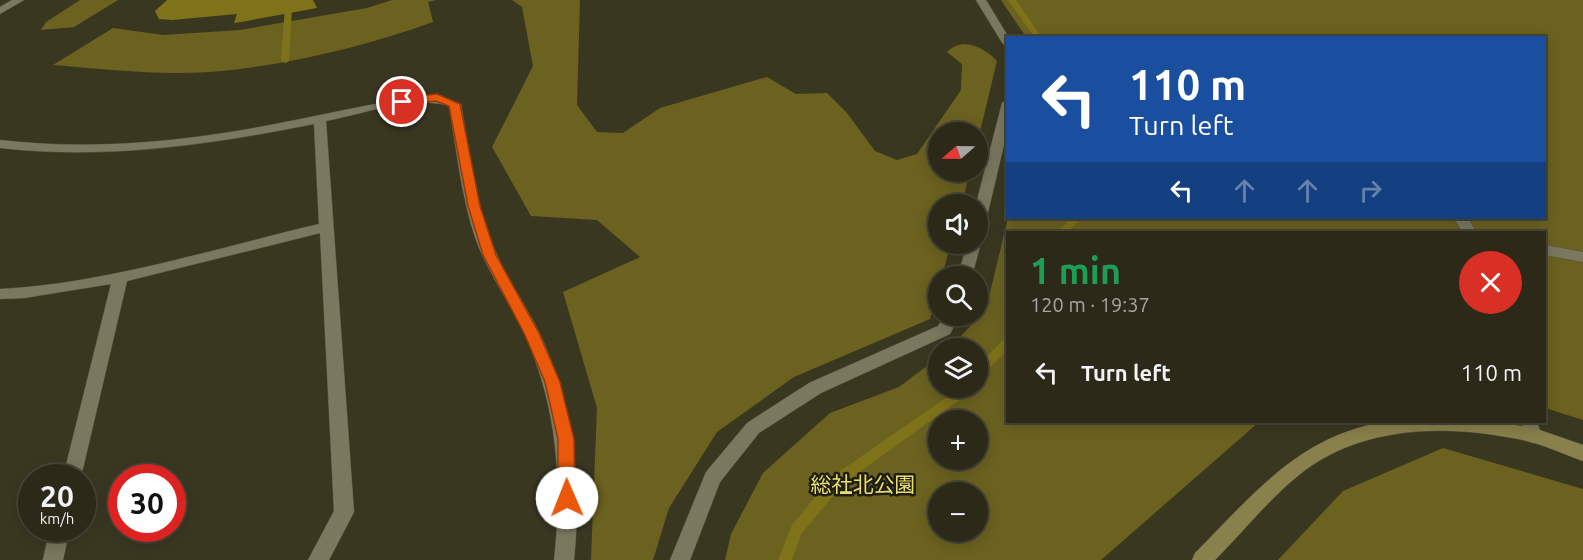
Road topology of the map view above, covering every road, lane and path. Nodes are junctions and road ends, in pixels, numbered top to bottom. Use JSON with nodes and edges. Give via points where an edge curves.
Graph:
{"nodes":[{"id":1,"x":20,"y":0,"type":"edge"},
{"id":2,"x":981,"y":0,"type":"edge"},
{"id":3,"x":0,"y":11,"type":"edge"},
{"id":4,"x":1006,"y":41,"type":"edge"},
{"id":5,"x":1006,"y":111,"type":"edge"},
{"id":6,"x":320,"y":118,"type":"junction"},
{"id":7,"x":0,"y":144,"type":"edge"},
{"id":8,"x":986,"y":194,"type":"edge"},
{"id":9,"x":327,"y":227,"type":"junction"},
{"id":10,"x":1546,"y":250,"type":"edge"},
{"id":11,"x":1583,"y":256,"type":"edge"},
{"id":12,"x":120,"y":277,"type":"junction"},
{"id":13,"x":0,"y":294,"type":"edge"},
{"id":14,"x":946,"y":326,"type":"edge"},
{"id":15,"x":1531,"y":429,"type":"edge"},
{"id":16,"x":1583,"y":453,"type":"edge"},
{"id":17,"x":75,"y":464,"type":"edge"},
{"id":18,"x":56,"y":542,"type":"edge"},
{"id":19,"x":52,"y":560,"type":"edge"},
{"id":20,"x":318,"y":560,"type":"edge"},
{"id":21,"x":564,"y":560,"type":"edge"},
{"id":22,"x":680,"y":560,"type":"edge"},
{"id":23,"x":1202,"y":560,"type":"edge"}],
"edges":[{"from":1,"to":3,"type":"street"},
{"from":2,"to":4,"type":"street"},
{"from":5,"to":8,"type":"street"},
{"from":6,"to":7,"type":"street","via":[[173,144],[54,151]]},
{"from":6,"to":9,"type":"street"},
{"from":6,"to":21,"type":"street","via":[[437,98],[454,104],[474,206],[490,255],[532,333],[555,393],[566,439]]},
{"from":9,"to":12,"type":"street"},
{"from":9,"to":20,"type":"street","via":[[344,512]]},
{"from":10,"to":11,"type":"street"},
{"from":12,"to":13,"type":"street"},
{"from":12,"to":17,"type":"street"},
{"from":14,"to":22,"type":"street","via":[[814,388],[753,428],[713,478]]},
{"from":15,"to":16,"type":"street"},
{"from":15,"to":23,"type":"street","via":[[1466,425],[1394,428],[1356,435],[1294,468]]},
{"from":18,"to":19,"type":"street"}]}
